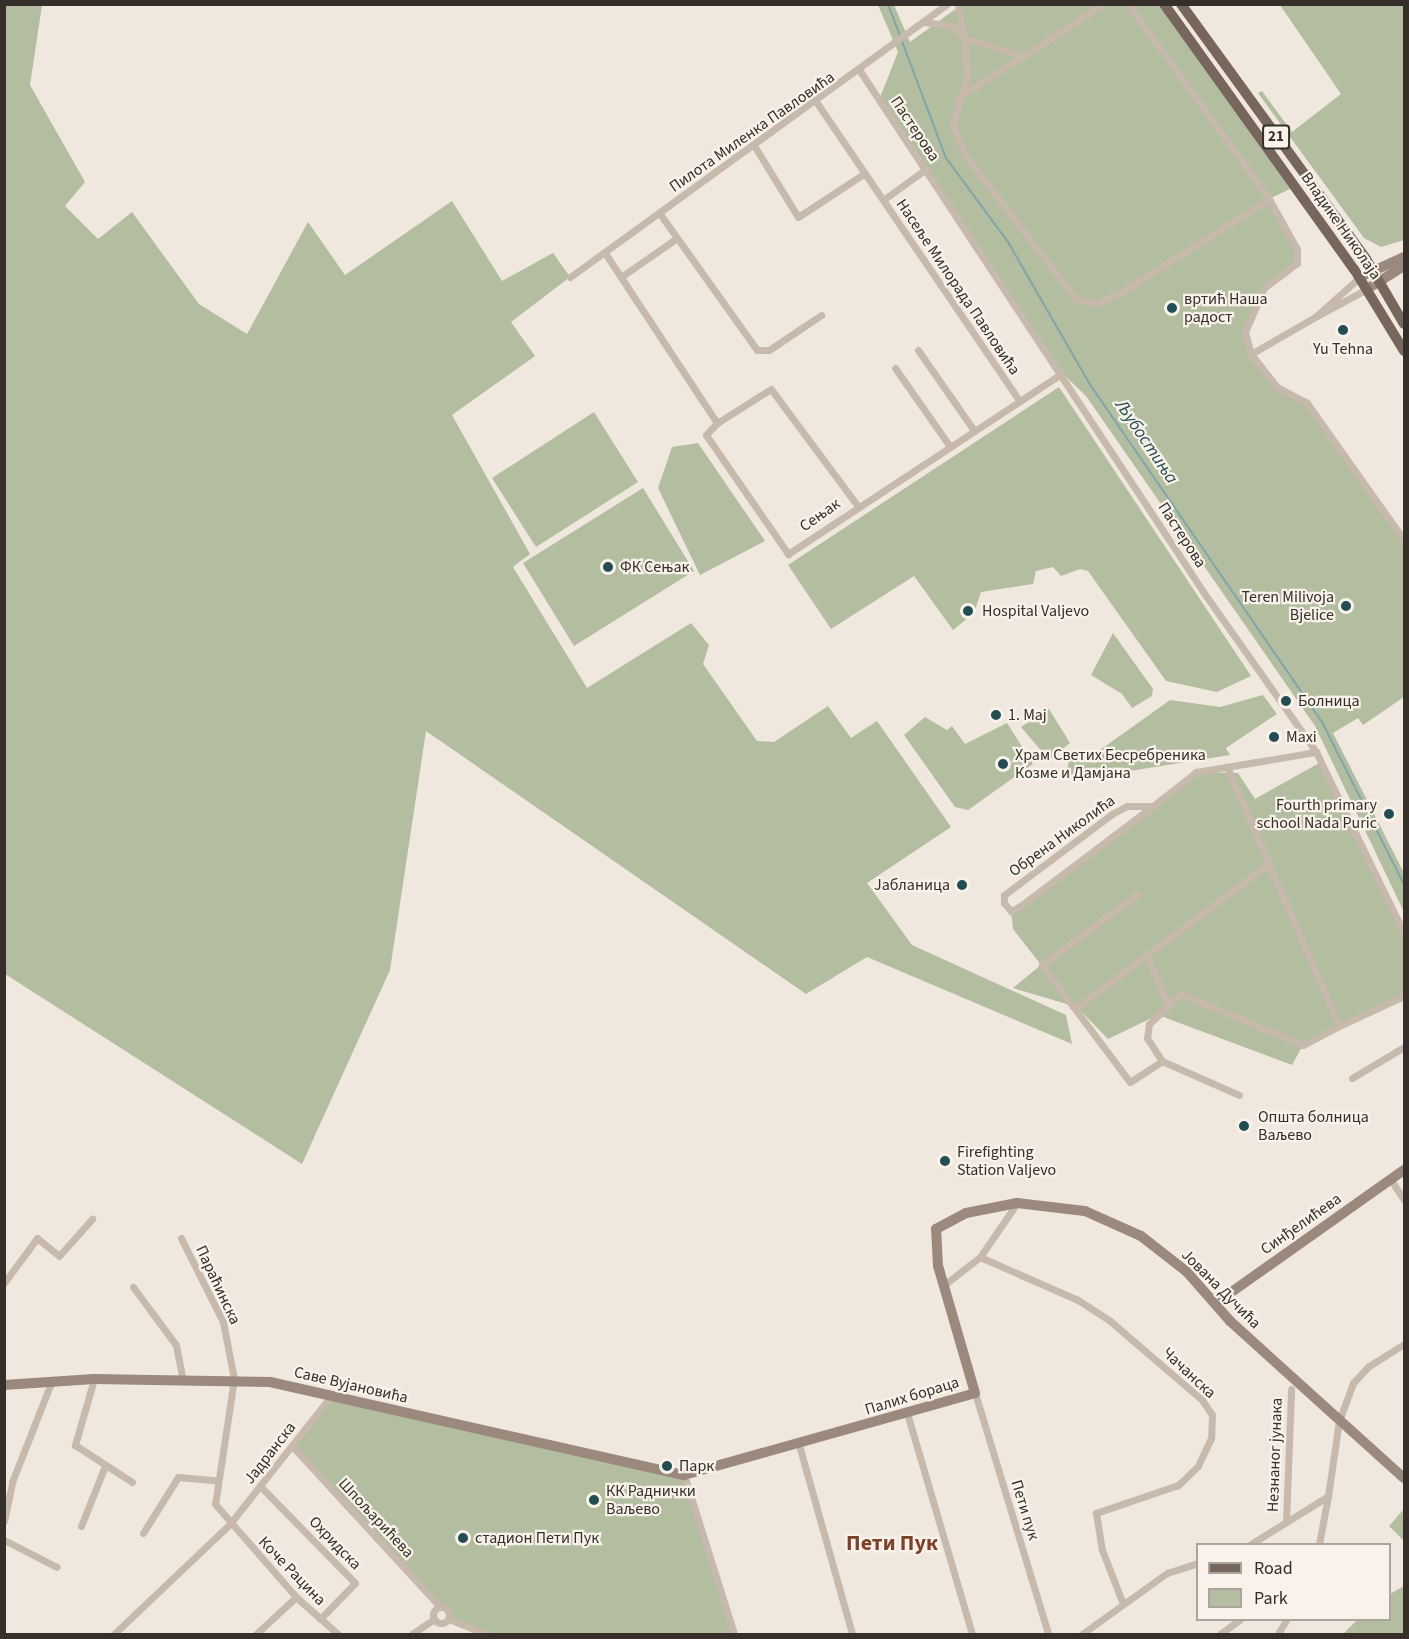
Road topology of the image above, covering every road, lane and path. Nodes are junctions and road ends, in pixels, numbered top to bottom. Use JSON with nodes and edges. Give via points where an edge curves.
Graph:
{"nodes":[{"id":1,"x":947,"y":4,"type":"edge"},
{"id":2,"x":958,"y":4,"type":"edge"},
{"id":3,"x":1104,"y":4,"type":"edge"},
{"id":4,"x":1128,"y":4,"type":"edge"},
{"id":5,"x":1164,"y":4,"type":"edge"},
{"id":6,"x":1181,"y":4,"type":"edge"},
{"id":7,"x":924,"y":22,"type":"junction"},
{"id":8,"x":964,"y":38,"type":"junction"},
{"id":9,"x":1024,"y":57,"type":"junction"},
{"id":10,"x":860,"y":71,"type":"junction"},
{"id":11,"x":958,"y":99,"type":"junction"},
{"id":12,"x":817,"y":103,"type":"junction"},
{"id":13,"x":754,"y":147,"type":"junction"},
{"id":14,"x":926,"y":169,"type":"junction"},
{"id":15,"x":864,"y":173,"type":"junction"},
{"id":16,"x":1269,"y":199,"type":"junction"},
{"id":17,"x":883,"y":200,"type":"junction"},
{"id":18,"x":660,"y":214,"type":"junction"},
{"id":19,"x":677,"y":238,"type":"junction"},
{"id":20,"x":605,"y":253,"type":"junction"},
{"id":21,"x":1404,"y":257,"type":"edge"},
{"id":22,"x":1404,"y":266,"type":"edge"},
{"id":23,"x":1372,"y":268,"type":"junction"},
{"id":24,"x":570,"y":277,"type":"dead end"},
{"id":25,"x":621,"y":277,"type":"junction"},
{"id":26,"x":1360,"y":277,"type":"junction"},
{"id":27,"x":1381,"y":281,"type":"junction"},
{"id":28,"x":1367,"y":289,"type":"junction"},
{"id":29,"x":821,"y":315,"type":"dead end"},
{"id":30,"x":1315,"y":317,"type":"junction"},
{"id":31,"x":1404,"y":324,"type":"edge"},
{"id":32,"x":918,"y":350,"type":"dead end"},
{"id":33,"x":1404,"y":351,"type":"edge"},
{"id":34,"x":1251,"y":354,"type":"junction"},
{"id":35,"x":895,"y":368,"type":"dead end"},
{"id":36,"x":1062,"y":373,"type":"junction"},
{"id":37,"x":1018,"y":399,"type":"junction"},
{"id":38,"x":717,"y":423,"type":"junction"},
{"id":39,"x":973,"y":429,"type":"junction"},
{"id":40,"x":949,"y":445,"type":"junction"},
{"id":41,"x":857,"y":505,"type":"junction"},
{"id":42,"x":1404,"y":540,"type":"edge"},
{"id":43,"x":1316,"y":752,"type":"junction"},
{"id":44,"x":1227,"y":767,"type":"junction"},
{"id":45,"x":1153,"y":806,"type":"junction"},
{"id":46,"x":1268,"y":865,"type":"junction"},
{"id":47,"x":1137,"y":894,"type":"dead end"},
{"id":48,"x":1404,"y":933,"type":"edge"},
{"id":49,"x":1146,"y":955,"type":"junction"},
{"id":50,"x":1404,"y":996,"type":"edge"},
{"id":51,"x":1169,"y":1006,"type":"junction"},
{"id":52,"x":1077,"y":1007,"type":"junction"},
{"id":53,"x":1339,"y":1026,"type":"junction"},
{"id":54,"x":1404,"y":1047,"type":"edge"},
{"id":55,"x":1162,"y":1061,"type":"junction"},
{"id":56,"x":1352,"y":1078,"type":"dead end"},
{"id":57,"x":1239,"y":1095,"type":"dead end"},
{"id":58,"x":1404,"y":1170,"type":"edge"},
{"id":59,"x":1391,"y":1180,"type":"junction"},
{"id":60,"x":1404,"y":1200,"type":"edge"},
{"id":61,"x":1017,"y":1203,"type":"junction"},
{"id":62,"x":93,"y":1219,"type":"dead end"},
{"id":63,"x":944,"y":1221,"type":"joint"},
{"id":64,"x":181,"y":1238,"type":"dead end"},
{"id":65,"x":980,"y":1257,"type":"junction"},
{"id":66,"x":4,"y":1283,"type":"edge"},
{"id":67,"x":944,"y":1285,"type":"junction"},
{"id":68,"x":133,"y":1287,"type":"dead end"},
{"id":69,"x":1216,"y":1303,"type":"junction"},
{"id":70,"x":1404,"y":1344,"type":"edge"},
{"id":71,"x":94,"y":1378,"type":"junction"},
{"id":72,"x":234,"y":1379,"type":"junction"},
{"id":73,"x":183,"y":1380,"type":"junction"},
{"id":74,"x":51,"y":1383,"type":"junction"},
{"id":75,"x":4,"y":1385,"type":"edge"},
{"id":76,"x":1291,"y":1389,"type":"dead end"},
{"id":77,"x":975,"y":1393,"type":"junction"},
{"id":78,"x":331,"y":1396,"type":"junction"},
{"id":79,"x":907,"y":1413,"type":"junction"},
{"id":80,"x":1339,"y":1421,"type":"junction"},
{"id":81,"x":800,"y":1445,"type":"junction"},
{"id":82,"x":293,"y":1447,"type":"junction"},
{"id":83,"x":105,"y":1466,"type":"junction"},
{"id":84,"x":684,"y":1475,"type":"junction"},
{"id":85,"x":1404,"y":1478,"type":"edge"},
{"id":86,"x":215,"y":1480,"type":"junction"},
{"id":87,"x":132,"y":1482,"type":"dead end"},
{"id":88,"x":261,"y":1487,"type":"junction"},
{"id":89,"x":1328,"y":1496,"type":"junction"},
{"id":90,"x":4,"y":1521,"type":"edge"},
{"id":91,"x":1286,"y":1522,"type":"junction"},
{"id":92,"x":229,"y":1525,"type":"junction"},
{"id":93,"x":81,"y":1526,"type":"dead end"},
{"id":94,"x":143,"y":1533,"type":"dead end"},
{"id":95,"x":4,"y":1540,"type":"edge"},
{"id":96,"x":1254,"y":1543,"type":"edge"},
{"id":97,"x":1319,"y":1543,"type":"edge"},
{"id":98,"x":1196,"y":1563,"type":"edge"},
{"id":99,"x":57,"y":1567,"type":"dead end"},
{"id":100,"x":296,"y":1597,"type":"junction"},
{"id":101,"x":1123,"y":1604,"type":"junction"},
{"id":102,"x":440,"y":1607,"type":"junction"},
{"id":103,"x":320,"y":1619,"type":"junction"},
{"id":104,"x":434,"y":1619,"type":"junction"},
{"id":105,"x":449,"y":1619,"type":"junction"},
{"id":106,"x":1238,"y":1621,"type":"edge"},
{"id":107,"x":1285,"y":1621,"type":"edge"},
{"id":108,"x":460,"y":1627,"type":"junction"},
{"id":109,"x":422,"y":1631,"type":"edge"},
{"id":110,"x":114,"y":1635,"type":"edge"},
{"id":111,"x":256,"y":1635,"type":"edge"},
{"id":112,"x":338,"y":1635,"type":"edge"},
{"id":113,"x":412,"y":1635,"type":"edge"},
{"id":114,"x":468,"y":1635,"type":"edge"},
{"id":115,"x":486,"y":1635,"type":"edge"},
{"id":116,"x":734,"y":1635,"type":"edge"},
{"id":117,"x":852,"y":1635,"type":"edge"},
{"id":118,"x":972,"y":1635,"type":"edge"},
{"id":119,"x":1048,"y":1635,"type":"edge"},
{"id":120,"x":1082,"y":1635,"type":"edge"},
{"id":121,"x":1220,"y":1635,"type":"edge"},
{"id":122,"x":1278,"y":1635,"type":"edge"}],
"edges":[{"from":1,"to":7,"type":"street","name":"Пилота Миленка Павловића"},
{"from":2,"to":8,"type":"street"},
{"from":3,"to":9,"type":"street"},
{"from":4,"to":16,"type":"street"},
{"from":5,"to":26,"type":"main road","name":"Владике Николаја","number":"21"},
{"from":6,"to":23,"type":"main road","name":"Владике Николаја","number":"21"},
{"from":7,"to":8,"type":"street","via":[[953,26]]},
{"from":7,"to":10,"type":"street","name":"Пилота Миленка Павловића"},
{"from":8,"to":9,"type":"street"},
{"from":8,"to":11,"type":"street","via":[[967,75]]},
{"from":9,"to":11,"type":"street"},
{"from":10,"to":12,"type":"street","name":"Пилота Миленка Павловића"},
{"from":10,"to":14,"type":"street","name":"Пастерова"},
{"from":11,"to":16,"type":"street","via":[[953,125],[965,155],[1076,299],[1095,304],[1120,292]]},
{"from":12,"to":13,"type":"street","name":"Пилота Миленка Павловића"},
{"from":12,"to":15,"type":"street","name":"Насеље Милорада Павловића"},
{"from":13,"to":15,"type":"street","via":[[798,217]]},
{"from":13,"to":18,"type":"street","name":"Пилота Миленка Павловића"},
{"from":14,"to":17,"type":"street"},
{"from":14,"to":36,"type":"street","name":"Пастерова"},
{"from":15,"to":17,"type":"street","name":"Насеље Милорада Павловића"},
{"from":16,"to":34,"type":"street","via":[[1297,249],[1297,262],[1264,288],[1245,332]]},
{"from":17,"to":37,"type":"street","name":"Насеље Милорада Павловића"},
{"from":18,"to":19,"type":"street"},
{"from":18,"to":20,"type":"street","name":"Пилота Миленка Павловића"},
{"from":19,"to":25,"type":"street"},
{"from":19,"to":29,"type":"street","via":[[757,350],[769,350]]},
{"from":20,"to":24,"type":"street","name":"Пилота Миленка Павловића"},
{"from":20,"to":25,"type":"street"},
{"from":21,"to":23,"type":"street"},
{"from":22,"to":27,"type":"street"},
{"from":23,"to":26,"type":"street"},
{"from":23,"to":27,"type":"main road","name":"Владике Николаја","number":"21"},
{"from":25,"to":38,"type":"street"},
{"from":26,"to":28,"type":"main road","name":"Владике Николаја","number":"21"},
{"from":26,"to":30,"type":"street"},
{"from":27,"to":28,"type":"street"},
{"from":27,"to":31,"type":"main road","name":"Владике Николаја","number":"21"},
{"from":28,"to":30,"type":"street"},
{"from":28,"to":33,"type":"main road","name":"Владике Николаја","number":"21"},
{"from":30,"to":34,"type":"street"},
{"from":32,"to":39,"type":"street"},
{"from":34,"to":42,"type":"street","via":[[1277,387],[1307,403]]},
{"from":35,"to":40,"type":"street"},
{"from":36,"to":37,"type":"street"},
{"from":36,"to":43,"type":"street","name":"Пастерова","via":[[1204,593]]},
{"from":37,"to":39,"type":"street","name":"Насеље Милорада Павловића"},
{"from":38,"to":41,"type":"street","name":"Сењак","via":[[774,391]]},
{"from":38,"to":41,"type":"street","name":"Сењак","via":[[706,435],[709,445],[788,554]]},
{"from":39,"to":40,"type":"street","name":"Насеље Милорада Павловића"},
{"from":40,"to":41,"type":"street","name":"Насеље Милорада Павловића"},
{"from":43,"to":44,"type":"street","name":"Обрена Николића"},
{"from":43,"to":48,"type":"street","name":"Пастерова"},
{"from":44,"to":45,"type":"street","name":"Обрена Николића","via":[[1196,772]]},
{"from":44,"to":46,"type":"street"},
{"from":45,"to":45,"type":"street","name":"Обрена Николића","via":[[1014,910],[1004,903],[1004,895],[1112,814],[1127,806]]},
{"from":46,"to":49,"type":"street"},
{"from":46,"to":53,"type":"street"},
{"from":47,"to":52,"type":"street","via":[[1042,965]]},
{"from":49,"to":51,"type":"street"},
{"from":49,"to":52,"type":"street"},
{"from":50,"to":53,"type":"street"},
{"from":51,"to":53,"type":"street","via":[[1181,994],[1303,1045]]},
{"from":51,"to":55,"type":"street","via":[[1149,1024],[1147,1038]]},
{"from":52,"to":55,"type":"street","via":[[1130,1082]]},
{"from":54,"to":56,"type":"street"},
{"from":55,"to":57,"type":"street"},
{"from":58,"to":59,"type":"street","name":"Синђелићева"},
{"from":59,"to":60,"type":"street"},
{"from":59,"to":69,"type":"street","name":"Синђелићева"},
{"from":61,"to":63,"type":"street","name":"Јована Дучића"},
{"from":61,"to":65,"type":"street"},
{"from":61,"to":69,"type":"street","name":"Јована Дучића","via":[[1085,1211],[1140,1236],[1187,1272]]},
{"from":62,"to":66,"type":"street","via":[[59,1256],[37,1238]]},
{"from":63,"to":67,"type":"street","name":"Палих бораца","via":[[934,1244]]},
{"from":64,"to":72,"type":"street","name":"Параћинска","via":[[224,1322]]},
{"from":65,"to":67,"type":"street"},
{"from":65,"to":101,"type":"street","name":"Чачанска","via":[[1078,1300],[1109,1320],[1202,1400],[1212,1415],[1207,1448],[1178,1485],[1096,1513],[1102,1550]]},
{"from":67,"to":77,"type":"street","name":"Палих бораца"},
{"from":68,"to":73,"type":"street","via":[[176,1345]]},
{"from":69,"to":80,"type":"street","name":"Јована Дучића"},
{"from":70,"to":80,"type":"street","via":[[1359,1374]]},
{"from":71,"to":73,"type":"street","name":"Саве Вујановића"},
{"from":71,"to":74,"type":"street","name":"Саве Вујановића"},
{"from":71,"to":83,"type":"street","via":[[74,1441]]},
{"from":72,"to":73,"type":"street","name":"Саве Вујановића"},
{"from":72,"to":78,"type":"street","name":"Саве Вујановића"},
{"from":72,"to":86,"type":"street","name":"Јадранска"},
{"from":74,"to":75,"type":"street","name":"Саве Вујановића"},
{"from":74,"to":90,"type":"street","via":[[12,1482]]},
{"from":76,"to":91,"type":"street","name":"Незнаног јунака"},
{"from":77,"to":79,"type":"street","name":"Палих бораца"},
{"from":77,"to":119,"type":"street","name":"Пети пук"},
{"from":78,"to":82,"type":"street","name":"Јадранска"},
{"from":78,"to":84,"type":"street","name":"Саве Вујановића"},
{"from":79,"to":81,"type":"street","name":"Палих бораца"},
{"from":79,"to":118,"type":"street"},
{"from":80,"to":85,"type":"street","name":"Јована Дучића"},
{"from":80,"to":89,"type":"street"},
{"from":81,"to":84,"type":"street","name":"Палих бораца"},
{"from":81,"to":117,"type":"street"},
{"from":82,"to":88,"type":"street","name":"Јадранска"},
{"from":82,"to":102,"type":"street","name":"Шпољарићева"},
{"from":83,"to":87,"type":"street"},
{"from":83,"to":93,"type":"street"},
{"from":84,"to":116,"type":"street"},
{"from":86,"to":92,"type":"street","name":"Јадранска","via":[[215,1504]]},
{"from":86,"to":94,"type":"street","via":[[178,1477]]},
{"from":88,"to":92,"type":"street","name":"Јадранска"},
{"from":88,"to":103,"type":"street","name":"Охридска","via":[[354,1583]]},
{"from":89,"to":91,"type":"street"},
{"from":89,"to":97,"type":"street"},
{"from":91,"to":96,"type":"street"},
{"from":92,"to":100,"type":"street","name":"Коче Рацина"},
{"from":92,"to":110,"type":"street","name":"Јадранска"},
{"from":95,"to":99,"type":"street"},
{"from":98,"to":101,"type":"street","via":[[1167,1573]]},
{"from":100,"to":103,"type":"street","name":"Коче Рацина"},
{"from":100,"to":111,"type":"street"},
{"from":101,"to":120,"type":"street"},
{"from":102,"to":104,"type":"street"},
{"from":102,"to":105,"type":"street","name":"Шпољарићева","via":[[447,1610]]},
{"from":103,"to":112,"type":"street","name":"Коче Рацина"},
{"from":104,"to":105,"type":"street","via":[[442,1624]]},
{"from":104,"to":109,"type":"street"},
{"from":105,"to":108,"type":"street","name":"Шпољарићева"},
{"from":106,"to":121,"type":"street"},
{"from":107,"to":122,"type":"street"},
{"from":108,"to":114,"type":"street"},
{"from":108,"to":115,"type":"street"},
{"from":109,"to":113,"type":"street"}]}
